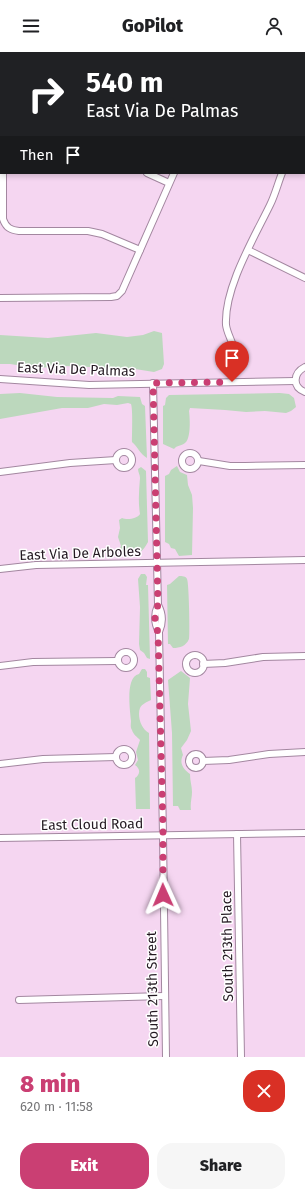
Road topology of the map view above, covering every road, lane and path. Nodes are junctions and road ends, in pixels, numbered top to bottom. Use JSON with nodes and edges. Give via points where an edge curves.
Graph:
{"nodes":[{"id":1,"x":3,"y":174,"type":"edge"},
{"id":2,"x":149,"y":174,"type":"edge"},
{"id":3,"x":173,"y":174,"type":"edge"},
{"id":4,"x":282,"y":174,"type":"edge"},
{"id":5,"x":169,"y":182,"type":"junction"},
{"id":6,"x":140,"y":250,"type":"junction"},
{"id":7,"x":248,"y":250,"type":"junction"},
{"id":8,"x":305,"y":278,"type":"edge"},
{"id":9,"x":0,"y":298,"type":"edge"},
{"id":10,"x":232,"y":343,"type":"dead end"},
{"id":11,"x":305,"y":368,"type":"edge"},
{"id":12,"x":0,"y":379,"type":"edge"},
{"id":13,"x":295,"y":381,"type":"junction"},
{"id":14,"x":153,"y":383,"type":"junction"},
{"id":15,"x":305,"y":392,"type":"edge"},
{"id":16,"x":116,"y":460,"type":"dead end"},
{"id":17,"x":199,"y":461,"type":"dead end"},
{"id":18,"x":305,"y":465,"type":"edge"},
{"id":19,"x":0,"y":472,"type":"edge"},
{"id":20,"x":305,"y":560,"type":"edge"},
{"id":21,"x":157,"y":563,"type":"junction"},
{"id":22,"x":0,"y":569,"type":"edge"},
{"id":23,"x":305,"y":656,"type":"edge"},
{"id":24,"x":118,"y":661,"type":"dead end"},
{"id":25,"x":204,"y":664,"type":"dead end"},
{"id":26,"x":0,"y":666,"type":"edge"},
{"id":27,"x":305,"y":752,"type":"edge"},
{"id":28,"x":116,"y":757,"type":"dead end"},
{"id":29,"x":203,"y":760,"type":"dead end"},
{"id":30,"x":0,"y":764,"type":"edge"},
{"id":31,"x":305,"y":833,"type":"edge"},
{"id":32,"x":237,"y":834,"type":"junction"},
{"id":33,"x":163,"y":835,"type":"junction"},
{"id":34,"x":0,"y":838,"type":"edge"},
{"id":35,"x":164,"y":996,"type":"junction"},
{"id":36,"x":19,"y":1000,"type":"dead end"},
{"id":37,"x":166,"y":1057,"type":"edge"},
{"id":38,"x":241,"y":1057,"type":"edge"}],
"edges":[{"from":1,"to":6,"type":"street","via":[[3,220],[9,229],[88,231]]},
{"from":2,"to":5,"type":"street"},
{"from":3,"to":5,"type":"street"},
{"from":4,"to":7,"type":"street","via":[[271,203]]},
{"from":5,"to":6,"type":"street"},
{"from":6,"to":9,"type":"street","via":[[122,291],[117,296]]},
{"from":7,"to":8,"type":"street"},
{"from":7,"to":10,"type":"street","via":[[234,282],[227,312],[226,325]]},
{"from":11,"to":13,"type":"street","via":[[298,373]]},
{"from":12,"to":14,"type":"street","name":"East Via De Palmas","via":[[89,384]]},
{"from":13,"to":14,"type":"street","name":"East Via De Palmas"},
{"from":13,"to":15,"type":"street","via":[[297,387]]},
{"from":14,"to":21,"type":"street","name":"South 213th Street"},
{"from":16,"to":19,"type":"street"},
{"from":17,"to":18,"type":"street","via":[[238,466]]},
{"from":20,"to":21,"type":"street","name":"East Via De Arboles"},
{"from":21,"to":22,"type":"street","name":"East Via De Arboles","via":[[36,565]]},
{"from":21,"to":33,"type":"street","name":"South 213th Street","via":[[158,605],[162,625],[158,632]]},
{"from":23,"to":25,"type":"street","via":[[263,657]]},
{"from":24,"to":26,"type":"street","via":[[33,662]]},
{"from":27,"to":29,"type":"street","via":[[229,760]]},
{"from":28,"to":30,"type":"street","via":[[29,760]]},
{"from":31,"to":32,"type":"street","name":"East Cloud Road"},
{"from":32,"to":33,"type":"street","name":"East Cloud Road"},
{"from":32,"to":38,"type":"street","name":"South 213th Place"},
{"from":33,"to":34,"type":"street","name":"East Cloud Road"},
{"from":33,"to":35,"type":"street","name":"South 213th Street"},
{"from":35,"to":36,"type":"street"},
{"from":35,"to":37,"type":"street","name":"South 213th Street"}]}
